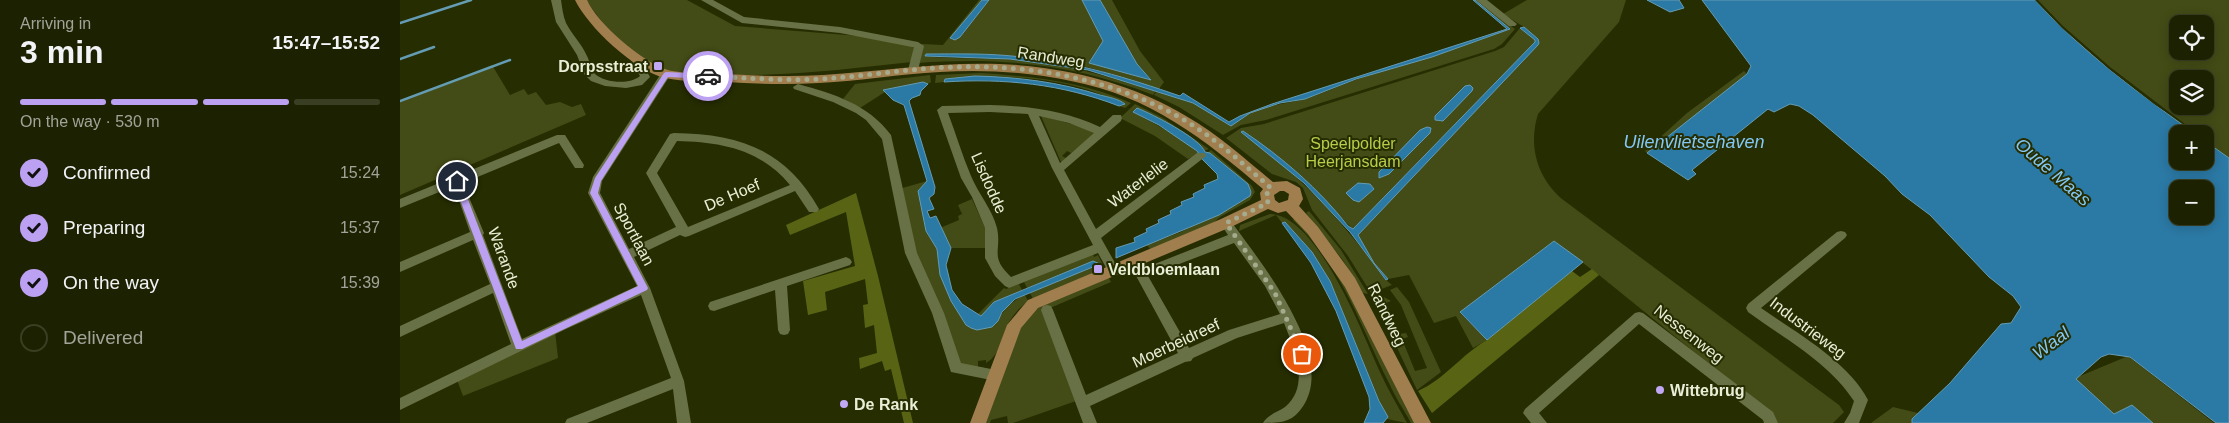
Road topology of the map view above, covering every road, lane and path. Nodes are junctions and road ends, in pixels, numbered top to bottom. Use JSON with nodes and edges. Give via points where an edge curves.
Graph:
{"nodes":[{"id":1,"x":556,"y":0,"type":"edge"},
{"id":2,"x":581,"y":0,"type":"edge"},
{"id":3,"x":706,"y":0,"type":"edge"},
{"id":4,"x":1481,"y":0,"type":"edge"},
{"id":5,"x":1512,"y":24,"type":"dead end"},
{"id":6,"x":633,"y":55,"type":"junction"},
{"id":7,"x":913,"y":70,"type":"junction"},
{"id":8,"x":666,"y":74,"type":"junction"},
{"id":9,"x":796,"y":83,"type":"junction"},
{"id":10,"x":1032,"y":111,"type":"junction"},
{"id":11,"x":1117,"y":118,"type":"dead end"},
{"id":12,"x":1102,"y":132,"type":"junction"},
{"id":13,"x":1200,"y":156,"type":"dead end"},
{"id":14,"x":579,"y":165,"type":"dead end"},
{"id":15,"x":1057,"y":168,"type":"junction"},
{"id":16,"x":457,"y":181,"type":"junction"},
{"id":17,"x":797,"y":186,"type":"junction"},
{"id":18,"x":1271,"y":188,"type":"junction"},
{"id":19,"x":1268,"y":203,"type":"junction"},
{"id":20,"x":400,"y":204,"type":"edge"},
{"id":21,"x":1290,"y":206,"type":"junction"},
{"id":22,"x":813,"y":209,"type":"dead end"},
{"id":23,"x":1226,"y":223,"type":"junction"},
{"id":24,"x":682,"y":229,"type":"junction"},
{"id":25,"x":478,"y":233,"type":"junction"},
{"id":26,"x":1842,"y":235,"type":"dead end"},
{"id":27,"x":1236,"y":237,"type":"junction"},
{"id":28,"x":1097,"y":242,"type":"junction"},
{"id":29,"x":627,"y":255,"type":"junction"},
{"id":30,"x":846,"y":262,"type":"dead end"},
{"id":31,"x":400,"y":267,"type":"edge"},
{"id":32,"x":1113,"y":270,"type":"junction"},
{"id":33,"x":1021,"y":278,"type":"joint"},
{"id":34,"x":781,"y":283,"type":"junction"},
{"id":35,"x":498,"y":286,"type":"junction"},
{"id":36,"x":644,"y":288,"type":"junction"},
{"id":37,"x":714,"y":306,"type":"dead end"},
{"id":38,"x":1047,"y":310,"type":"dead end"},
{"id":39,"x":1286,"y":317,"type":"junction"},
{"id":40,"x":784,"y":330,"type":"dead end"},
{"id":41,"x":400,"y":332,"type":"edge"},
{"id":42,"x":519,"y":347,"type":"junction"},
{"id":43,"x":1187,"y":357,"type":"junction"},
{"id":44,"x":996,"y":375,"type":"junction"},
{"id":45,"x":678,"y":381,"type":"junction"},
{"id":46,"x":1083,"y":403,"type":"junction"},
{"id":47,"x":400,"y":404,"type":"edge"},
{"id":48,"x":580,"y":421,"type":"edge"},
{"id":49,"x":684,"y":423,"type":"edge"},
{"id":50,"x":978,"y":423,"type":"edge"},
{"id":51,"x":1090,"y":423,"type":"edge"},
{"id":52,"x":1270,"y":423,"type":"edge"},
{"id":53,"x":1423,"y":423,"type":"edge"},
{"id":54,"x":1540,"y":423,"type":"edge"},
{"id":55,"x":1771,"y":423,"type":"edge"},
{"id":56,"x":1851,"y":423,"type":"edge"}],
"edges":[{"from":1,"to":6,"type":"street","via":[[561,22],[582,55],[589,74],[595,79],[626,85],[642,80],[644,74]]},
{"from":2,"to":6,"type":"main road","via":[[600,28]]},
{"from":3,"to":7,"type":"street","via":[[742,20],[840,30],[915,44],[919,46]]},
{"from":4,"to":5,"type":"street"},
{"from":6,"to":8,"type":"main road"},
{"from":7,"to":9,"type":"main road","name":"Randweg"},
{"from":7,"to":18,"type":"main road","name":"Randweg","via":[[1016,68],[1072,76],[1108,86],[1181,118],[1216,142]]},
{"from":8,"to":9,"type":"main road"},
{"from":8,"to":29,"type":"street","name":"Sportlaan","via":[[597,180],[594,193]]},
{"from":9,"to":44,"type":"street","via":[[866,113],[879,125],[887,138],[912,253],[936,306],[956,368]]},
{"from":10,"to":12,"type":"street","via":[[1069,118]]},
{"from":10,"to":15,"type":"street"},
{"from":10,"to":33,"type":"street","name":"Lisdodde","via":[[990,108],[942,110],[966,178],[990,228],[991,258],[998,273],[1009,283]]},
{"from":11,"to":12,"type":"street"},
{"from":12,"to":15,"type":"street"},
{"from":13,"to":28,"type":"street","name":"Waterlelie"},
{"from":14,"to":16,"type":"street","via":[[561,138]]},
{"from":15,"to":28,"type":"street"},
{"from":16,"to":20,"type":"street"},
{"from":16,"to":25,"type":"street","name":"Warande"},
{"from":17,"to":22,"type":"street","name":"De Hoef"},
{"from":17,"to":24,"type":"street","name":"De Hoef","via":[[685,234]]},
{"from":17,"to":24,"type":"street","name":"De Hoef","via":[[780,166],[744,146],[712,138],[674,137],[651,173]]},
{"from":18,"to":19,"type":"main road","via":[[1266,195]]},
{"from":18,"to":21,"type":"main road","via":[[1284,186],[1293,189],[1296,197]]},
{"from":19,"to":21,"type":"main road","via":[[1278,208]]},
{"from":19,"to":23,"type":"main road"},
{"from":21,"to":53,"type":"main road","name":"Randweg","via":[[1323,241],[1353,285]]},
{"from":23,"to":27,"type":"street"},
{"from":23,"to":32,"type":"main road"},
{"from":24,"to":29,"type":"street","name":"De Hoef"},
{"from":25,"to":31,"type":"street"},
{"from":25,"to":35,"type":"street","name":"Warande"},
{"from":26,"to":56,"type":"street","name":"Industrieweg","via":[[1752,308],[1833,366],[1847,380],[1861,400]]},
{"from":27,"to":39,"type":"street","via":[[1275,293]]},
{"from":27,"to":43,"type":"street","via":[[1141,274]]},
{"from":28,"to":32,"type":"street"},
{"from":28,"to":33,"type":"street","name":"Waterlelie"},
{"from":29,"to":36,"type":"street","name":"Sportlaan"},
{"from":30,"to":34,"type":"street"},
{"from":32,"to":44,"type":"main road","via":[[1033,304],[1015,325]]},
{"from":34,"to":37,"type":"street"},
{"from":34,"to":40,"type":"street"},
{"from":35,"to":41,"type":"street"},
{"from":35,"to":42,"type":"street","name":"Warande"},
{"from":36,"to":42,"type":"street"},
{"from":36,"to":45,"type":"street","name":"Sportlaan"},
{"from":38,"to":46,"type":"street"},
{"from":39,"to":43,"type":"street","name":"Moerbeidreef","via":[[1233,334]]},
{"from":39,"to":52,"type":"street","via":[[1302,354],[1305,385],[1289,413]]},
{"from":42,"to":47,"type":"street"},
{"from":43,"to":46,"type":"street","name":"Moerbeidreef"},
{"from":44,"to":50,"type":"main road"},
{"from":45,"to":48,"type":"street"},
{"from":45,"to":49,"type":"street","name":"Sportlaan"},
{"from":46,"to":51,"type":"street"},
{"from":54,"to":55,"type":"street","name":"Nessenweg","via":[[1530,413],[1639,317],[1768,416]]}]}
